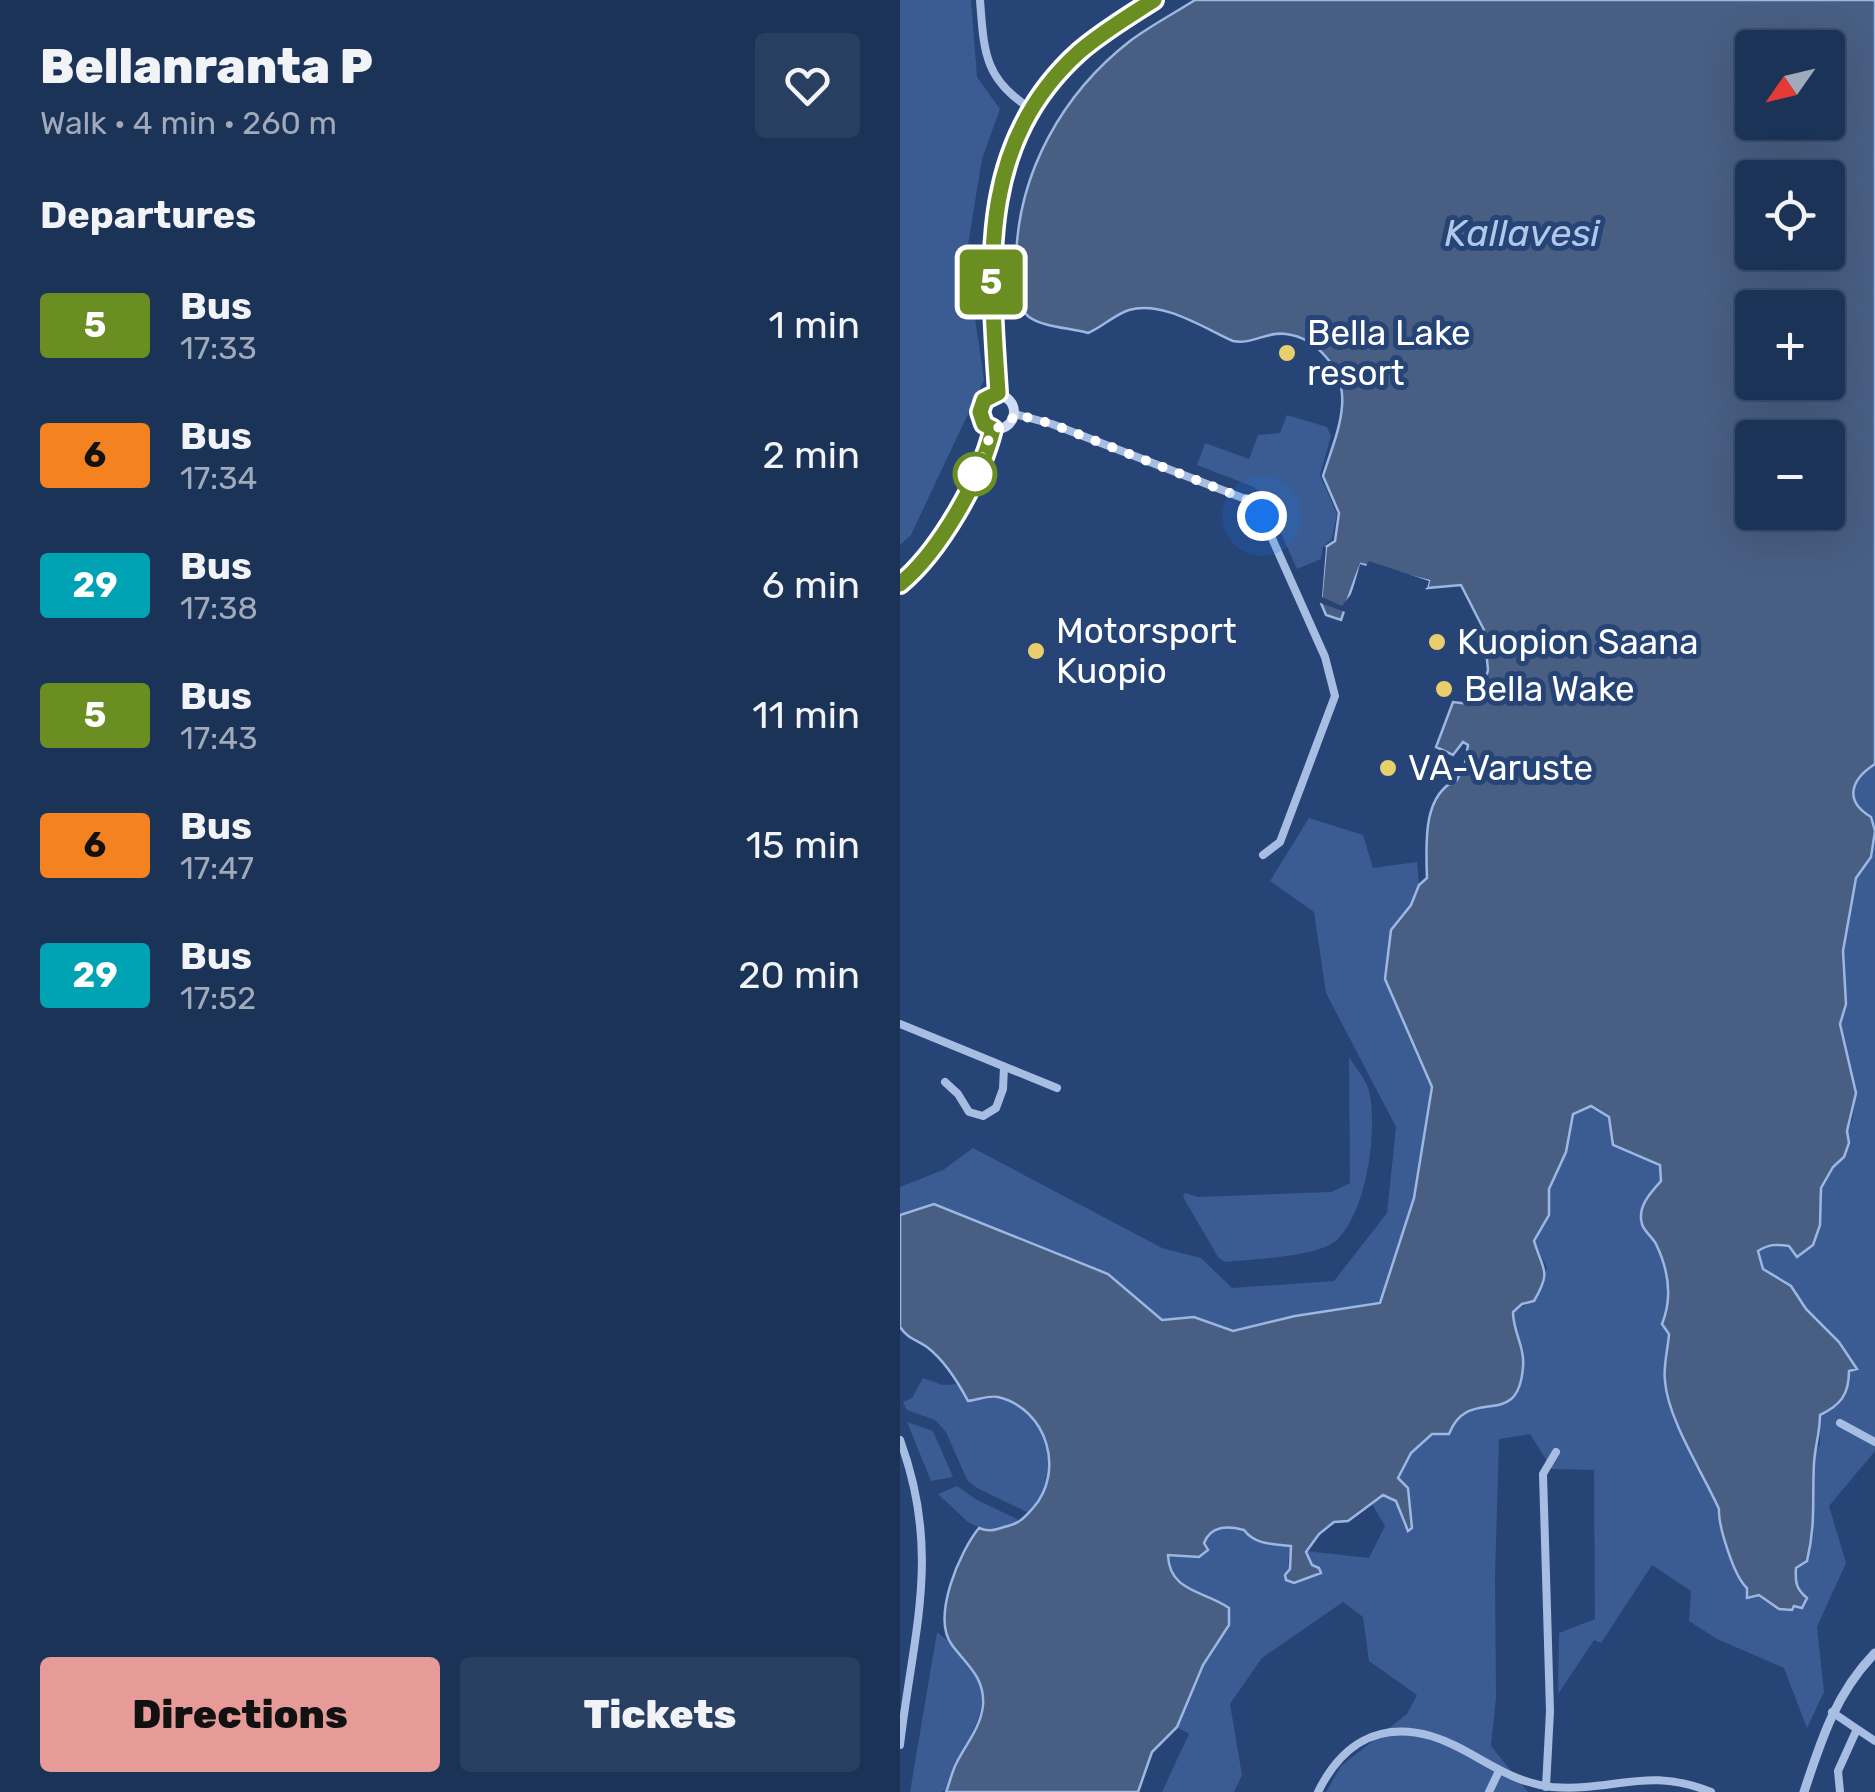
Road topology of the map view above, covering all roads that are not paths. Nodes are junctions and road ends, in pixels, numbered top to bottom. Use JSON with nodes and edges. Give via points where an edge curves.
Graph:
{"nodes":[{"id":1,"x":980,"y":0,"type":"edge"},
{"id":2,"x":1154,"y":0,"type":"edge"},
{"id":3,"x":1031,"y":109,"type":"junction"},
{"id":4,"x":998,"y":393,"type":"junction"},
{"id":5,"x":1015,"y":414,"type":"junction"},
{"id":6,"x":993,"y":429,"type":"junction"},
{"id":7,"x":900,"y":584,"type":"edge"},
{"id":8,"x":1263,"y":855,"type":"dead end"},
{"id":9,"x":900,"y":1024,"type":"edge"},
{"id":10,"x":1004,"y":1067,"type":"junction"},
{"id":11,"x":944,"y":1082,"type":"dead end"},
{"id":12,"x":1057,"y":1088,"type":"dead end"},
{"id":13,"x":1840,"y":1423,"type":"dead end"},
{"id":14,"x":900,"y":1440,"type":"edge"},
{"id":15,"x":1875,"y":1442,"type":"edge"},
{"id":16,"x":1556,"y":1452,"type":"dead end"},
{"id":17,"x":1875,"y":1653,"type":"edge"},
{"id":18,"x":1832,"y":1712,"type":"junction"},
{"id":19,"x":1857,"y":1729,"type":"junction"},
{"id":20,"x":1875,"y":1741,"type":"edge"},
{"id":21,"x":900,"y":1746,"type":"edge"},
{"id":22,"x":1498,"y":1772,"type":"junction"},
{"id":23,"x":1546,"y":1786,"type":"junction"},
{"id":24,"x":1318,"y":1792,"type":"edge"},
{"id":25,"x":1489,"y":1792,"type":"edge"},
{"id":26,"x":1711,"y":1792,"type":"edge"},
{"id":27,"x":1804,"y":1792,"type":"edge"},
{"id":28,"x":1840,"y":1792,"type":"edge"}],
"edges":[{"from":1,"to":3,"type":"street","via":[[987,63],[1004,90]]},
{"from":2,"to":3,"type":"main road","via":[[1080,51]]},
{"from":3,"to":4,"type":"main road","via":[[998,192],[990,273]]},
{"from":4,"to":5,"type":"main road"},
{"from":4,"to":6,"type":"main road","via":[[984,400],[980,412]]},
{"from":5,"to":6,"type":"main road","via":[[1008,425]]},
{"from":5,"to":8,"type":"street","via":[[1248,500],[1262,516],[1325,656],[1335,696],[1280,842]]},
{"from":6,"to":7,"type":"main road","via":[[970,486],[932,550]]},
{"from":9,"to":10,"type":"street"},
{"from":10,"to":11,"type":"street","via":[[996,1108],[983,1116],[969,1112]]},
{"from":10,"to":12,"type":"street"},
{"from":13,"to":15,"type":"street"},
{"from":14,"to":21,"type":"street","via":[[914,1485],[923,1570]]},
{"from":16,"to":23,"type":"street","via":[[1543,1474]]},
{"from":17,"to":18,"type":"street"},
{"from":18,"to":19,"type":"street"},
{"from":18,"to":27,"type":"street"},
{"from":19,"to":20,"type":"street"},
{"from":19,"to":28,"type":"street","via":[[1838,1771]]},
{"from":22,"to":23,"type":"street"},
{"from":22,"to":24,"type":"street","via":[[1433,1737],[1405,1732],[1350,1746]]},
{"from":22,"to":25,"type":"street"},
{"from":23,"to":26,"type":"street","via":[[1584,1789],[1648,1778]]}]}
